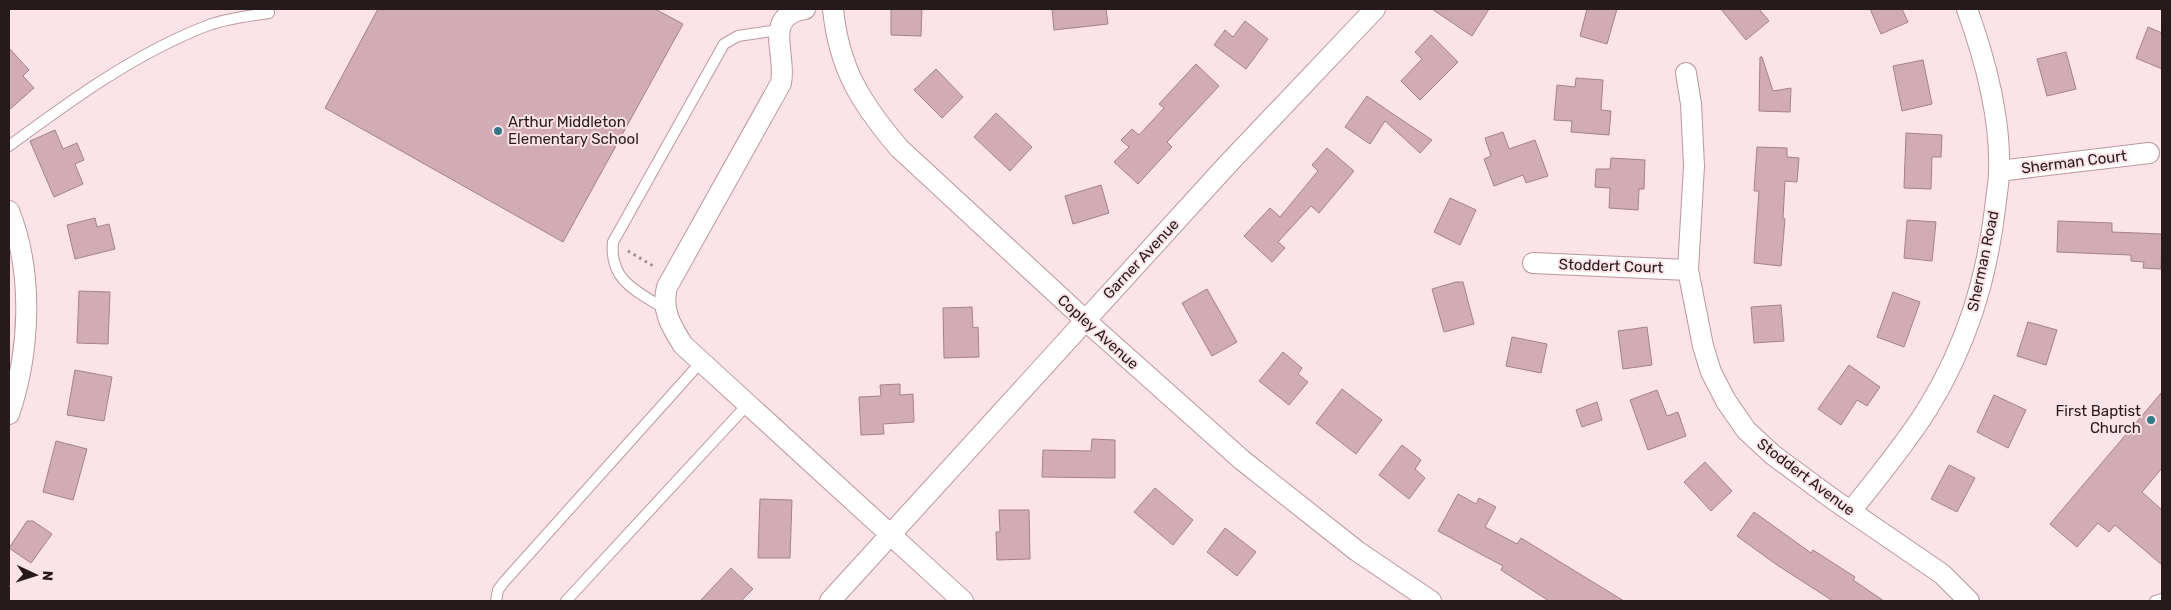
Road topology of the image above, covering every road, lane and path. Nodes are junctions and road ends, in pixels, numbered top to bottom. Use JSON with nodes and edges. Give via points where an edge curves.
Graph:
{"nodes":[{"id":1,"x":805,"y":9,"type":"edge"},
{"id":2,"x":833,"y":9,"type":"edge"},
{"id":3,"x":1375,"y":9,"type":"edge"},
{"id":4,"x":1967,"y":9,"type":"edge"},
{"id":5,"x":269,"y":13,"type":"dead end"},
{"id":6,"x":778,"y":30,"type":"junction"},
{"id":7,"x":1686,"y":73,"type":"dead end"},
{"id":8,"x":9,"y":146,"type":"edge"},
{"id":9,"x":2149,"y":153,"type":"dead end"},
{"id":10,"x":1999,"y":172,"type":"junction"},
{"id":11,"x":9,"y":211,"type":"edge"},
{"id":12,"x":613,"y":242,"type":"junction"},
{"id":13,"x":1533,"y":263,"type":"dead end"},
{"id":14,"x":1688,"y":270,"type":"junction"},
{"id":15,"x":674,"y":276,"type":"junction"},
{"id":16,"x":665,"y":309,"type":"junction"},
{"id":17,"x":1085,"y":320,"type":"junction"},
{"id":18,"x":701,"y":362,"type":"junction"},
{"id":19,"x":747,"y":404,"type":"junction"},
{"id":20,"x":9,"y":414,"type":"edge"},
{"id":21,"x":1851,"y":511,"type":"junction"},
{"id":22,"x":890,"y":537,"type":"junction"},
{"id":23,"x":2162,"y":599,"type":"edge"},
{"id":24,"x":496,"y":601,"type":"edge"},
{"id":25,"x":566,"y":601,"type":"edge"},
{"id":26,"x":830,"y":601,"type":"edge"},
{"id":27,"x":962,"y":601,"type":"edge"},
{"id":28,"x":1431,"y":601,"type":"edge"},
{"id":29,"x":1969,"y":601,"type":"edge"},
{"id":30,"x":2155,"y":601,"type":"edge"}],
"edges":[{"from":1,"to":6,"type":"street","via":[[784,18]]},
{"from":2,"to":17,"type":"street","name":"Copley Avenue","via":[[847,73],[881,126],[899,148]]},
{"from":3,"to":17,"type":"street","name":"Garner Avenue"},
{"from":4,"to":10,"type":"street","name":"Sherman Road","via":[[1996,120]]},
{"from":5,"to":8,"type":"lane","via":[[210,24],[177,39],[111,75]]},
{"from":6,"to":12,"type":"lane","via":[[738,36],[724,44]]},
{"from":6,"to":15,"type":"street","via":[[783,74],[781,83]]},
{"from":7,"to":14,"type":"street","name":"Stoddert Avenue","via":[[1694,166]]},
{"from":9,"to":10,"type":"street","name":"Sherman Court"},
{"from":10,"to":21,"type":"street","name":"Sherman Road","via":[[1978,298],[1954,360],[1909,436]]},
{"from":11,"to":20,"type":"street","via":[[19,243],[24,277],[25,328],[17,389]]},
{"from":12,"to":15,"type":"path"},
{"from":12,"to":16,"type":"lane","via":[[614,268],[622,280]]},
{"from":13,"to":14,"type":"street","name":"Stoddert Court"},
{"from":14,"to":21,"type":"street","name":"Stoddert Avenue","via":[[1703,346],[1711,372],[1726,401],[1746,430],[1773,455]]},
{"from":15,"to":16,"type":"street","via":[[666,293]]},
{"from":16,"to":18,"type":"street","via":[[683,345]]},
{"from":17,"to":22,"type":"street","name":"Garner Avenue"},
{"from":17,"to":28,"type":"street","name":"Copley Avenue","via":[[1242,460],[1357,551]]},
{"from":18,"to":19,"type":"street"},
{"from":18,"to":24,"type":"lane","via":[[504,582]]},
{"from":19,"to":22,"type":"street"},
{"from":19,"to":25,"type":"lane"},
{"from":21,"to":29,"type":"street","name":"Stoddert Avenue","via":[[1942,574]]},
{"from":22,"to":26,"type":"street","name":"Garner Avenue"},
{"from":22,"to":27,"type":"street"},
{"from":23,"to":30,"type":"lane"}]}
